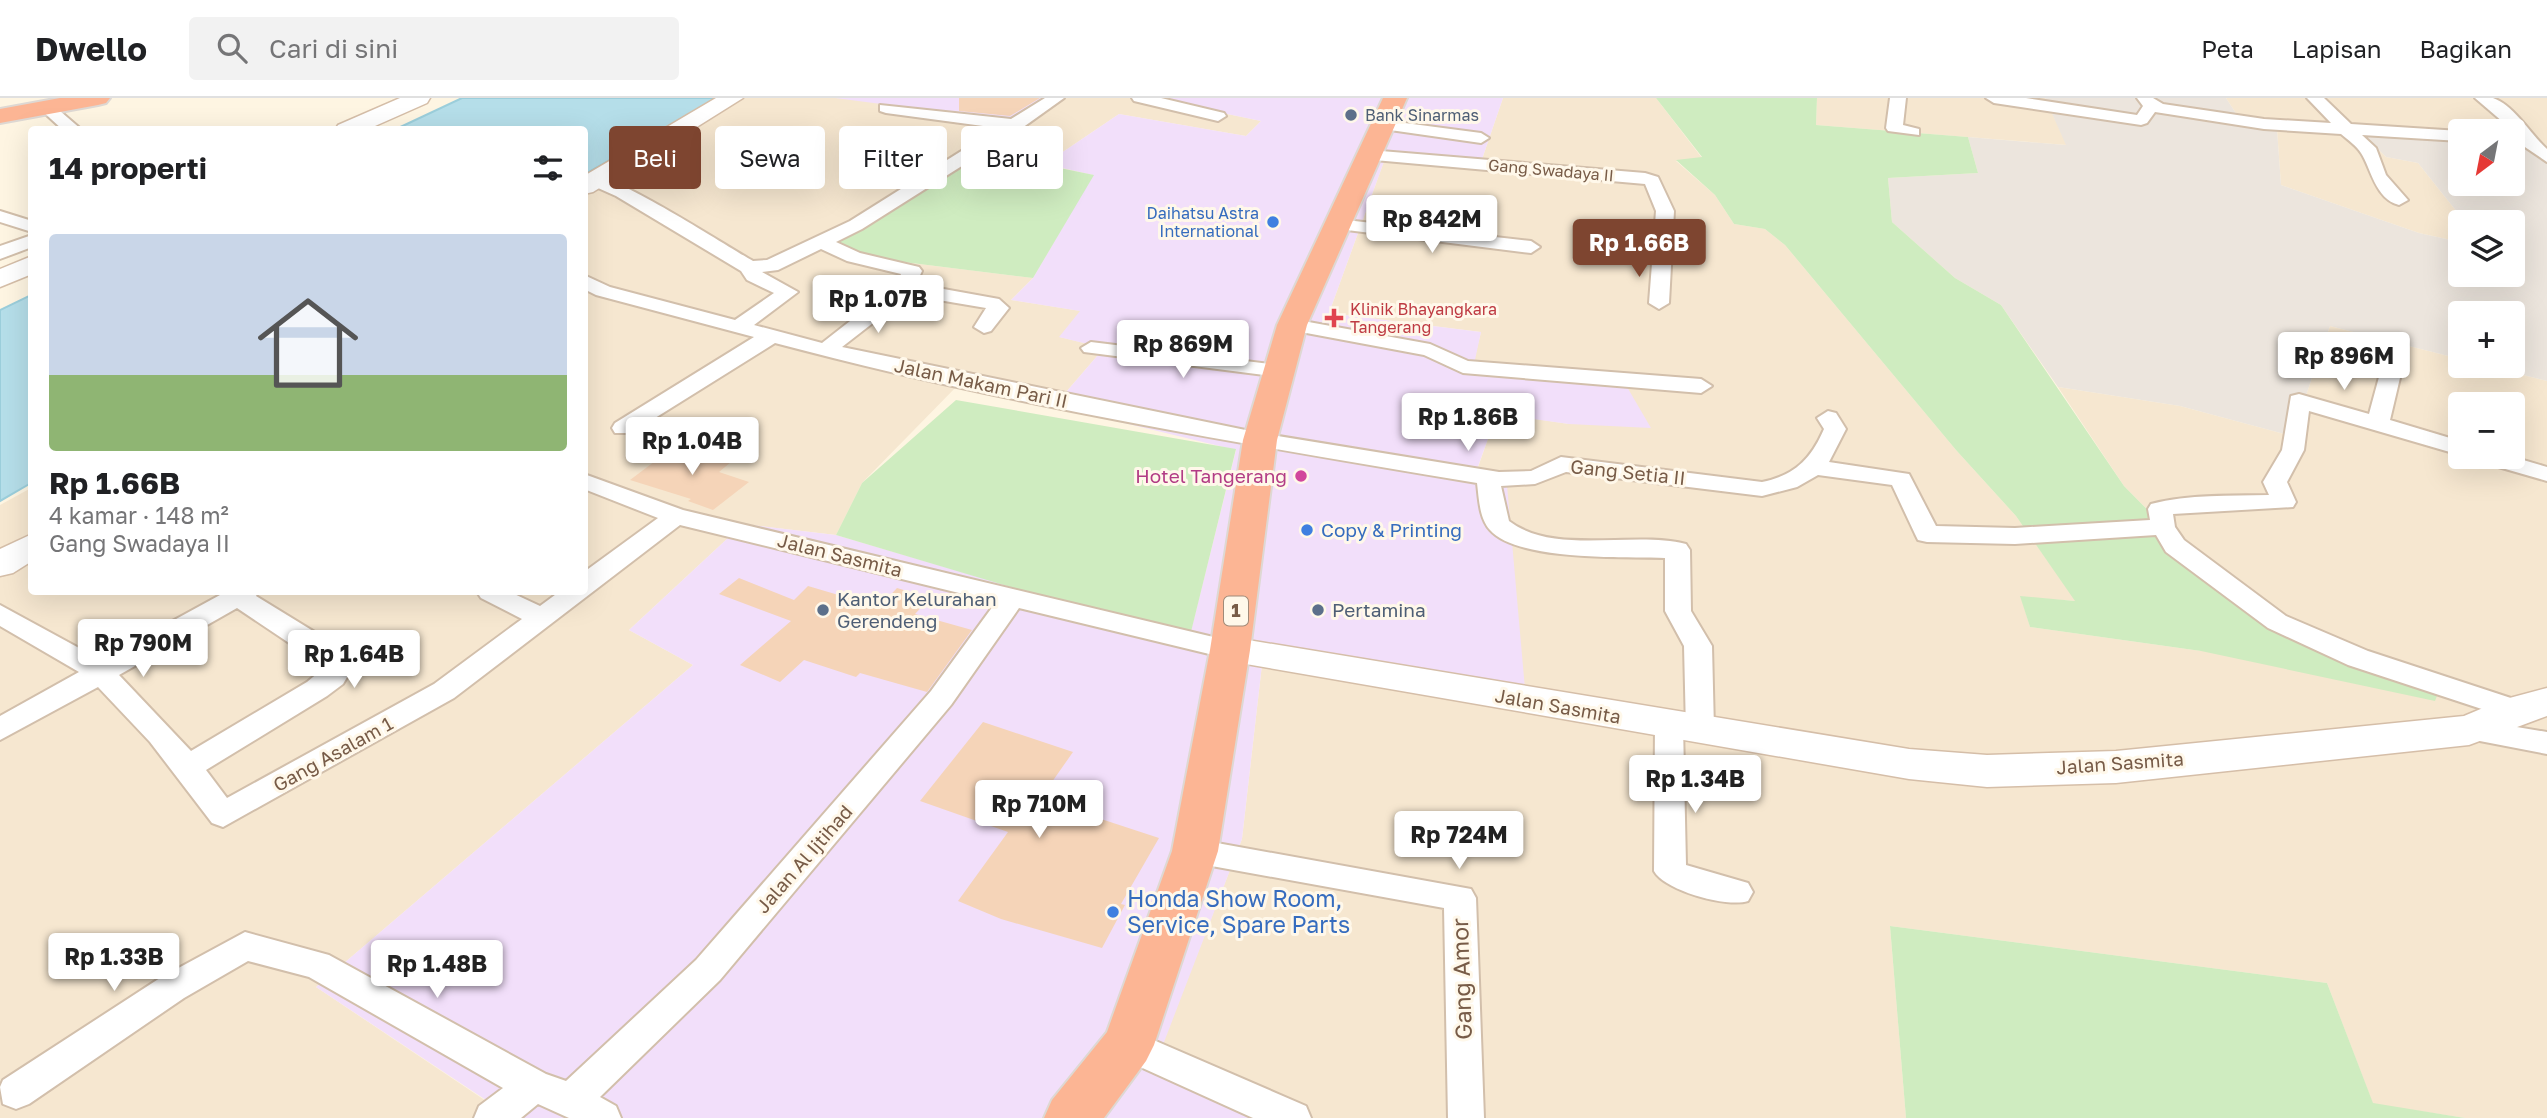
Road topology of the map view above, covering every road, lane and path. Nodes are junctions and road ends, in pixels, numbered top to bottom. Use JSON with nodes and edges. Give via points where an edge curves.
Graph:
{"nodes":[{"id":1,"x":98,"y":98,"type":"edge"},
{"id":2,"x":419,"y":98,"type":"edge"},
{"id":3,"x":732,"y":98,"type":"edge"},
{"id":4,"x":1056,"y":98,"type":"edge"},
{"id":5,"x":1140,"y":98,"type":"edge"},
{"id":6,"x":1898,"y":98,"type":"edge"},
{"id":7,"x":1994,"y":98,"type":"edge"},
{"id":8,"x":2315,"y":98,"type":"edge"},
{"id":9,"x":2483,"y":98,"type":"edge"},
{"id":10,"x":2148,"y":102,"type":"edge"},
{"id":11,"x":47,"y":108,"type":"junction"},
{"id":12,"x":886,"y":108,"type":"dead end"},
{"id":13,"x":0,"y":116,"type":"edge"},
{"id":14,"x":1219,"y":116,"type":"dead end"},
{"id":15,"x":2509,"y":119,"type":"edge"},
{"id":16,"x":1016,"y":125,"type":"junction"},
{"id":17,"x":69,"y":126,"type":"edge"},
{"id":18,"x":355,"y":126,"type":"edge"},
{"id":19,"x":1382,"y":126,"type":"edge"},
{"id":20,"x":2346,"y":129,"type":"junction"},
{"id":21,"x":1913,"y":132,"type":"dead end"},
{"id":22,"x":2448,"y":135,"type":"edge"},
{"id":23,"x":1481,"y":138,"type":"dead end"},
{"id":24,"x":2525,"y":139,"type":"edge"},
{"id":25,"x":2547,"y":139,"type":"edge"},
{"id":26,"x":2525,"y":141,"type":"edge"},
{"id":27,"x":2547,"y":157,"type":"edge"},
{"id":28,"x":590,"y":183,"type":"edge"},
{"id":29,"x":2399,"y":200,"type":"dead end"},
{"id":30,"x":0,"y":216,"type":"edge"},
{"id":31,"x":1338,"y":225,"type":"junction"},
{"id":32,"x":28,"y":226,"type":"edge"},
{"id":33,"x":28,"y":242,"type":"edge"},
{"id":34,"x":822,"y":242,"type":"junction"},
{"id":35,"x":1531,"y":247,"type":"dead end"},
{"id":36,"x":0,"y":253,"type":"edge"},
{"id":37,"x":1660,"y":258,"type":"joint"},
{"id":38,"x":28,"y":266,"type":"edge"},
{"id":39,"x":749,"y":267,"type":"junction"},
{"id":40,"x":0,"y":279,"type":"edge"},
{"id":41,"x":905,"y":288,"type":"junction"},
{"id":42,"x":591,"y":291,"type":"edge"},
{"id":43,"x":1660,"y":303,"type":"dead end"},
{"id":44,"x":1292,"y":325,"type":"junction"},
{"id":45,"x":738,"y":327,"type":"junction"},
{"id":46,"x":984,"y":327,"type":"dead end"},
{"id":47,"x":772,"y":336,"type":"junction"},
{"id":48,"x":2398,"y":344,"type":"dead end"},
{"id":49,"x":1091,"y":348,"type":"dead end"},
{"id":50,"x":826,"y":350,"type":"junction"},
{"id":51,"x":1279,"y":371,"type":"junction"},
{"id":52,"x":1701,"y":386,"type":"dead end"},
{"id":53,"x":1828,"y":418,"type":"dead end"},
{"id":54,"x":2378,"y":424,"type":"junction"},
{"id":55,"x":623,"y":428,"type":"dead end"},
{"id":56,"x":1260,"y":440,"type":"junction"},
{"id":57,"x":2448,"y":444,"type":"edge"},
{"id":58,"x":1813,"y":467,"type":"junction"},
{"id":59,"x":2525,"y":468,"type":"edge"},
{"id":60,"x":2547,"y":474,"type":"edge"},
{"id":61,"x":1488,"y":478,"type":"junction"},
{"id":62,"x":588,"y":483,"type":"edge"},
{"id":63,"x":676,"y":516,"type":"junction"},
{"id":64,"x":2163,"y":527,"type":"junction"},
{"id":65,"x":28,"y":548,"type":"edge"},
{"id":66,"x":0,"y":565,"type":"edge"},
{"id":67,"x":588,"y":582,"type":"edge"},
{"id":68,"x":235,"y":595,"type":"edge"},
{"id":69,"x":241,"y":595,"type":"edge"},
{"id":70,"x":496,"y":595,"type":"edge"},
{"id":71,"x":572,"y":595,"type":"edge"},
{"id":72,"x":1013,"y":597,"type":"junction"},
{"id":73,"x":0,"y":614,"type":"edge"},
{"id":74,"x":542,"y":618,"type":"junction"},
{"id":75,"x":1230,"y":650,"type":"junction"},
{"id":76,"x":99,"y":673,"type":"junction"},
{"id":77,"x":2505,"y":716,"type":"edge"},
{"id":78,"x":1684,"y":727,"type":"junction"},
{"id":79,"x":0,"y":729,"type":"edge"},
{"id":80,"x":2547,"y":743,"type":"edge"},
{"id":81,"x":188,"y":767,"type":"junction"},
{"id":82,"x":1195,"y":850,"type":"junction"},
{"id":83,"x":1737,"y":892,"type":"dead end"},
{"id":84,"x":1128,"y":1045,"type":"junction"},
{"id":85,"x":534,"y":1086,"type":"junction"},
{"id":86,"x":16,"y":1093,"type":"dead end"},
{"id":87,"x":571,"y":1100,"type":"junction"},
{"id":88,"x":492,"y":1118,"type":"edge"},
{"id":89,"x":603,"y":1118,"type":"edge"},
{"id":90,"x":1071,"y":1118,"type":"edge"},
{"id":91,"x":1293,"y":1118,"type":"edge"},
{"id":92,"x":1466,"y":1118,"type":"edge"}],
"edges":[{"from":1,"to":11,"type":"highway"},
{"from":2,"to":18,"type":"street"},
{"from":3,"to":28,"type":"street"},
{"from":4,"to":16,"type":"street"},
{"from":5,"to":14,"type":"street"},
{"from":6,"to":21,"type":"street","via":[[1894,128]]},
{"from":7,"to":10,"type":"street","via":[[2141,120]]},
{"from":8,"to":20,"type":"street"},
{"from":9,"to":15,"type":"street"},
{"from":10,"to":20,"type":"street","via":[[2264,124]]},
{"from":11,"to":13,"type":"highway"},
{"from":11,"to":17,"type":"street"},
{"from":12,"to":16,"type":"street"},
{"from":16,"to":34,"type":"street"},
{"from":19,"to":23,"type":"street"},
{"from":19,"to":31,"type":"highway","number":"1"},
{"from":19,"to":37,"type":"street","name":"Gang Swadaya II","via":[[1652,181],[1665,211]]},
{"from":20,"to":22,"type":"street"},
{"from":20,"to":29,"type":"street","via":[[2370,152],[2378,176]]},
{"from":24,"to":25,"type":"street"},
{"from":26,"to":27,"type":"street"},
{"from":28,"to":39,"type":"street"},
{"from":30,"to":32,"type":"street"},
{"from":31,"to":35,"type":"street"},
{"from":31,"to":44,"type":"highway","number":"1"},
{"from":33,"to":36,"type":"street"},
{"from":34,"to":39,"type":"street","via":[[771,266]]},
{"from":34,"to":41,"type":"street","via":[[854,257],[912,271]]},
{"from":37,"to":43,"type":"street"},
{"from":38,"to":40,"type":"street"},
{"from":39,"to":45,"type":"street","via":[[754,276],[788,292]]},
{"from":41,"to":46,"type":"street","via":[[992,303],[999,308]]},
{"from":41,"to":50,"type":"street"},
{"from":42,"to":45,"type":"street","name":"Jalan Makam Pari II"},
{"from":44,"to":51,"type":"highway","number":"1"},
{"from":44,"to":52,"type":"street","via":[[1430,350],[1463,367]]},
{"from":45,"to":47,"type":"street","name":"Jalan Makam Pari II"},
{"from":47,"to":50,"type":"street","name":"Jalan Makam Pari II"},
{"from":47,"to":55,"type":"street"},
{"from":48,"to":54,"type":"street"},
{"from":49,"to":51,"type":"street"},
{"from":50,"to":56,"type":"street","name":"Jalan Makam Pari II"},
{"from":51,"to":56,"type":"highway","number":"1"},
{"from":53,"to":58,"type":"street","name":"Gang Setia II","via":[[1835,429]]},
{"from":54,"to":57,"type":"street"},
{"from":54,"to":64,"type":"street","via":[[2299,401],[2293,450],[2275,482],[2284,502],[2160,509]]},
{"from":56,"to":61,"type":"street","name":"Gang Setia II"},
{"from":56,"to":75,"type":"highway","number":"1"},
{"from":58,"to":61,"type":"street","name":"Gang Setia II","via":[[1791,484],[1762,489],[1561,464],[1544,477]]},
{"from":58,"to":64,"type":"street","via":[[1901,479],[1927,534],[2015,536]]},
{"from":59,"to":60,"type":"street"},
{"from":61,"to":78,"type":"street","via":[[1499,524],[1510,535],[1543,545],[1677,550],[1678,611],[1698,646]]},
{"from":62,"to":63,"type":"street","name":"Jalan Sasmita"},
{"from":63,"to":67,"type":"street"},
{"from":63,"to":72,"type":"street","name":"Jalan Sasmita"},
{"from":64,"to":77,"type":"street","via":[[2175,546],[2277,622]]},
{"from":65,"to":66,"type":"street"},
{"from":68,"to":76,"type":"street"},
{"from":69,"to":81,"type":"street","via":[[334,657],[339,667],[317,689]]},
{"from":70,"to":74,"type":"street"},
{"from":71,"to":74,"type":"street","name":"Gang Asalam 1"},
{"from":72,"to":75,"type":"street","name":"Jalan Sasmita"},
{"from":72,"to":87,"type":"street","name":"Jalan Al Ijtihad","via":[[941,698],[708,970]]},
{"from":73,"to":76,"type":"street"},
{"from":74,"to":81,"type":"street","name":"Gang Asalam 1","via":[[444,691],[223,815]]},
{"from":75,"to":78,"type":"street","name":"Jalan Sasmita"},
{"from":75,"to":82,"type":"highway","number":"1"},
{"from":76,"to":79,"type":"street"},
{"from":76,"to":81,"type":"street"},
{"from":77,"to":78,"type":"street","name":"Jalan Sasmita","via":[[2116,767],[1987,771],[1909,764]]},
{"from":77,"to":80,"type":"street"},
{"from":78,"to":83,"type":"street","via":[[1670,871]]},
{"from":82,"to":84,"type":"highway","number":"1"},
{"from":82,"to":92,"type":"street","name":"Gang Amor","via":[[1460,898]]},
{"from":84,"to":90,"type":"highway","number":"1"},
{"from":84,"to":91,"type":"street"},
{"from":85,"to":86,"type":"street","via":[[317,965],[245,946],[172,988]]},
{"from":85,"to":87,"type":"street"},
{"from":85,"to":88,"type":"street"},
{"from":87,"to":89,"type":"street"}]}
